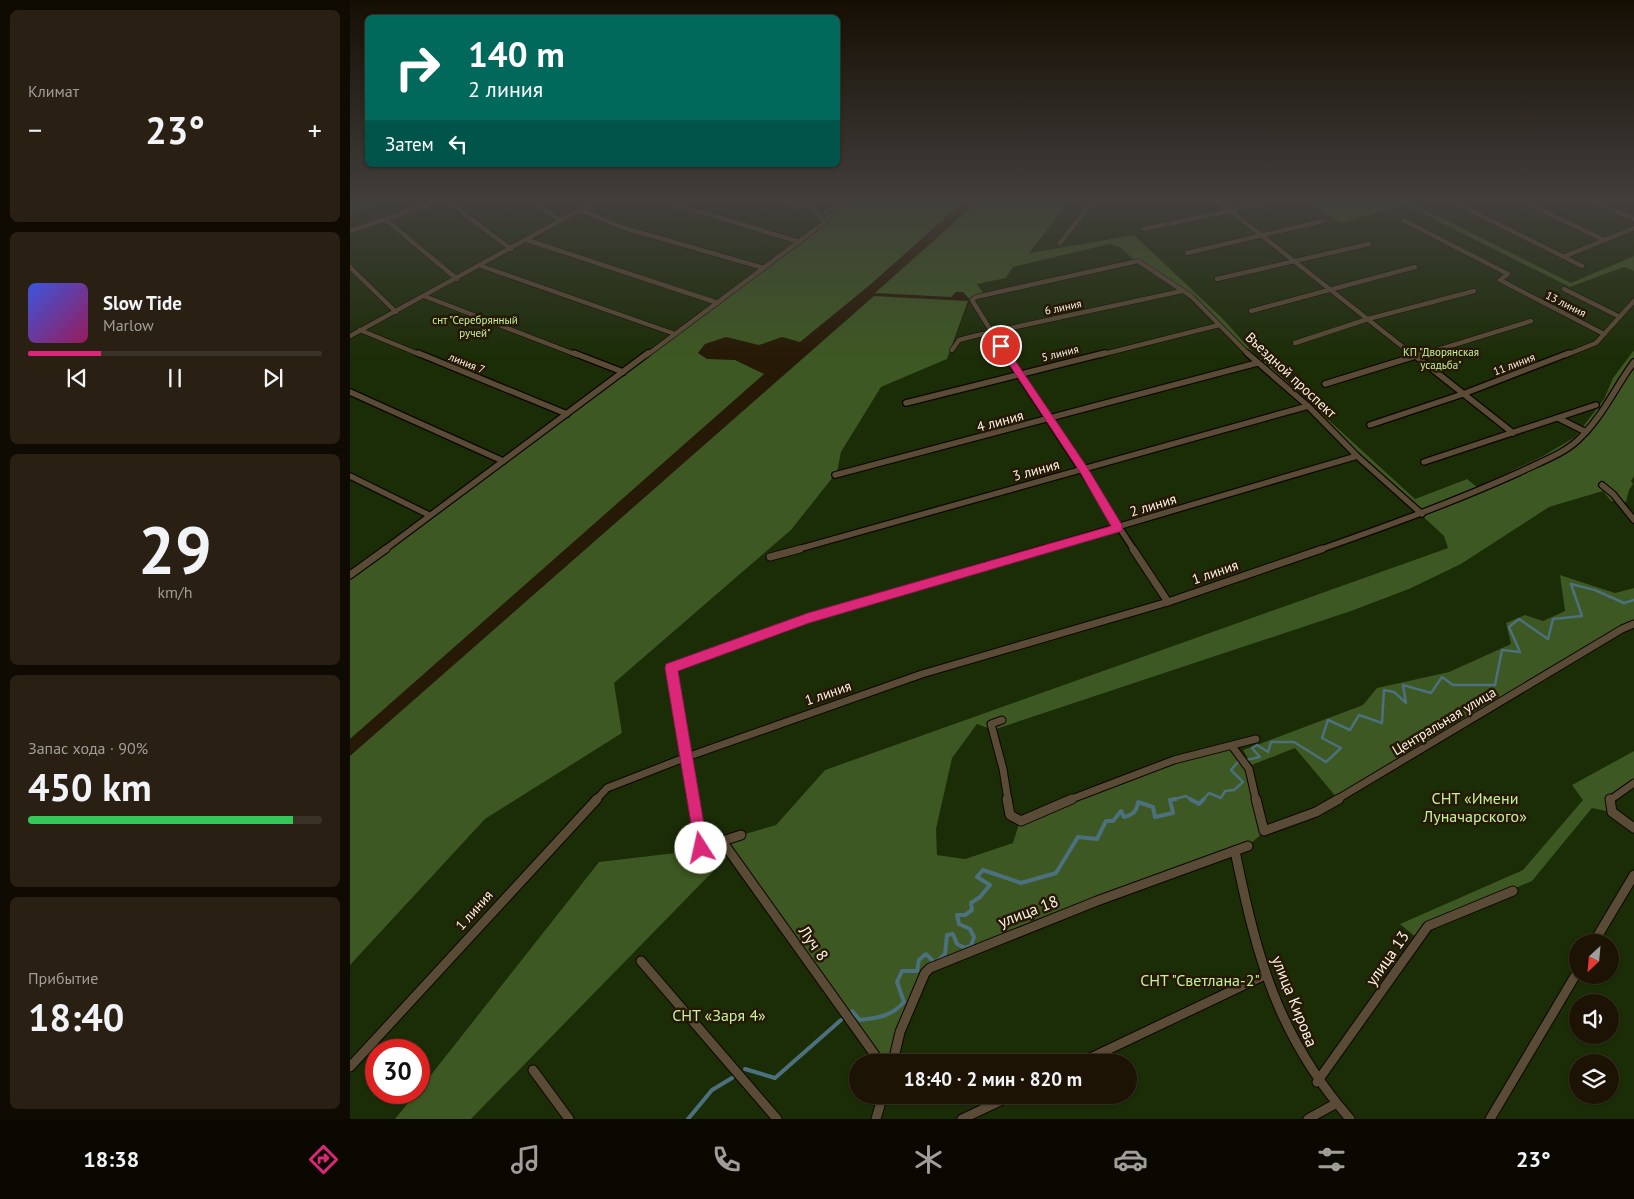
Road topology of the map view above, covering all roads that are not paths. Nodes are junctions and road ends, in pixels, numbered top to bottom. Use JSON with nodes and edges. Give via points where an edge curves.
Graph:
{"nodes":[{"id":1,"x":426,"y":253,"type":"edge"},
{"id":2,"x":504,"y":253,"type":"edge"},
{"id":3,"x":567,"y":253,"type":"edge"},
{"id":4,"x":712,"y":253,"type":"edge"},
{"id":5,"x":784,"y":253,"type":"edge"},
{"id":6,"x":1284,"y":253,"type":"edge"},
{"id":7,"x":1328,"y":253,"type":"edge"},
{"id":8,"x":1468,"y":253,"type":"edge"},
{"id":9,"x":1556,"y":253,"type":"edge"},
{"id":10,"x":1572,"y":253,"type":"edge"},
{"id":11,"x":1563,"y":257,"type":"junction"},
{"id":12,"x":1294,"y":261,"type":"junction"},
{"id":13,"x":481,"y":266,"type":"junction"},
{"id":14,"x":1582,"y":266,"type":"dead end"},
{"id":15,"x":350,"y":267,"type":"edge"},
{"id":16,"x":1415,"y":267,"type":"dead end"},
{"id":17,"x":764,"y":268,"type":"junction"},
{"id":18,"x":457,"y":279,"type":"junction"},
{"id":19,"x":1217,"y":279,"type":"dead end"},
{"id":20,"x":1329,"y":288,"type":"junction"},
{"id":21,"x":1564,"y":289,"type":"dead end"},
{"id":22,"x":1182,"y":291,"type":"junction"},
{"id":23,"x":1474,"y":291,"type":"dead end"},
{"id":24,"x":424,"y":296,"type":"junction"},
{"id":25,"x":1634,"y":301,"type":"edge"},
{"id":26,"x":718,"y":303,"type":"junction"},
{"id":27,"x":1250,"y":311,"type":"dead end"},
{"id":28,"x":396,"y":312,"type":"junction"},
{"id":29,"x":1620,"y":317,"type":"junction"},
{"id":30,"x":1368,"y":319,"type":"junction"},
{"id":31,"x":1531,"y":321,"type":"dead end"},
{"id":32,"x":1219,"y":325,"type":"junction"},
{"id":33,"x":360,"y":330,"type":"junction"},
{"id":34,"x":992,"y":332,"type":"junction"},
{"id":35,"x":675,"y":334,"type":"junction"},
{"id":36,"x":1604,"y":334,"type":"junction"},
{"id":37,"x":350,"y":336,"type":"edge"},
{"id":38,"x":1296,"y":343,"type":"dead end"},
{"id":39,"x":952,"y":350,"type":"dead end"},
{"id":40,"x":1416,"y":356,"type":"junction"},
{"id":41,"x":1634,"y":362,"type":"edge"},
{"id":42,"x":1257,"y":363,"type":"junction"},
{"id":43,"x":623,"y":372,"type":"junction"},
{"id":44,"x":1020,"y":373,"type":"junction"},
{"id":45,"x":1325,"y":384,"type":"dead end"},
{"id":46,"x":350,"y":392,"type":"edge"},
{"id":47,"x":1463,"y":394,"type":"junction"},
{"id":48,"x":906,"y":403,"type":"dead end"},
{"id":49,"x":1596,"y":404,"type":"dead end"},
{"id":50,"x":1308,"y":406,"type":"junction"},
{"id":51,"x":567,"y":414,"type":"junction"},
{"id":52,"x":1558,"y":418,"type":"junction"},
{"id":53,"x":1050,"y":420,"type":"junction"},
{"id":54,"x":1370,"y":425,"type":"dead end"},
{"id":55,"x":1586,"y":432,"type":"junction"},
{"id":56,"x":1513,"y":433,"type":"junction"},
{"id":57,"x":1358,"y":456,"type":"junction"},
{"id":58,"x":503,"y":461,"type":"junction"},
{"id":59,"x":1424,"y":462,"type":"dead end"},
{"id":60,"x":1084,"y":470,"type":"junction"},
{"id":61,"x":835,"y":475,"type":"dead end"},
{"id":62,"x":350,"y":476,"type":"edge"},
{"id":63,"x":1602,"y":485,"type":"dead end"},
{"id":64,"x":1422,"y":514,"type":"junction"},
{"id":65,"x":429,"y":515,"type":"junction"},
{"id":66,"x":1634,"y":520,"type":"edge"},
{"id":67,"x":1118,"y":528,"type":"junction"},
{"id":68,"x":770,"y":557,"type":"dead end"},
{"id":69,"x":350,"y":575,"type":"edge"},
{"id":70,"x":1168,"y":602,"type":"junction"},
{"id":71,"x":1634,"y":624,"type":"edge"},
{"id":72,"x":1002,"y":720,"type":"dead end"},
{"id":73,"x":1256,"y":738,"type":"dead end"},
{"id":74,"x":1232,"y":746,"type":"junction"},
{"id":75,"x":684,"y":758,"type":"junction"},
{"id":76,"x":1634,"y":783,"type":"edge"},
{"id":77,"x":1634,"y":828,"type":"edge"},
{"id":78,"x":741,"y":835,"type":"dead end"},
{"id":79,"x":722,"y":841,"type":"junction"},
{"id":80,"x":1248,"y":846,"type":"dead end"},
{"id":81,"x":1236,"y":851,"type":"junction"},
{"id":82,"x":1634,"y":875,"type":"edge"},
{"id":83,"x":1513,"y":891,"type":"dead end"},
{"id":84,"x":1599,"y":934,"type":"edge"},
{"id":85,"x":641,"y":961,"type":"dead end"},
{"id":86,"x":1265,"y":975,"type":"junction"},
{"id":87,"x":1570,"y":984,"type":"edge"},
{"id":88,"x":874,"y":1054,"type":"edge"},
{"id":89,"x":895,"y":1054,"type":"edge"},
{"id":90,"x":1099,"y":1054,"type":"edge"},
{"id":91,"x":350,"y":1067,"type":"edge"},
{"id":92,"x":533,"y":1070,"type":"dead end"},
{"id":93,"x":1317,"y":1082,"type":"junction"},
{"id":94,"x":880,"y":1104,"type":"edge"},
{"id":95,"x":994,"y":1104,"type":"edge"},
{"id":96,"x":1335,"y":1104,"type":"junction"},
{"id":97,"x":569,"y":1119,"type":"edge"},
{"id":98,"x":777,"y":1119,"type":"edge"},
{"id":99,"x":876,"y":1119,"type":"edge"},
{"id":100,"x":962,"y":1119,"type":"edge"},
{"id":101,"x":1308,"y":1119,"type":"edge"},
{"id":102,"x":1350,"y":1119,"type":"edge"},
{"id":103,"x":1490,"y":1119,"type":"edge"}],
"edges":[{"from":1,"to":18,"type":"street"},
{"from":2,"to":13,"type":"street"},
{"from":3,"to":26,"type":"street"},
{"from":4,"to":17,"type":"street"},
{"from":5,"to":17,"type":"street"},
{"from":6,"to":12,"type":"street"},
{"from":7,"to":12,"type":"street"},
{"from":8,"to":36,"type":"street","name":"13 линия","via":[[1508,274],[1500,280]]},
{"from":9,"to":11,"type":"street"},
{"from":10,"to":11,"type":"street"},
{"from":11,"to":14,"type":"street"},
{"from":12,"to":19,"type":"street"},
{"from":12,"to":20,"type":"street"},
{"from":13,"to":18,"type":"street"},
{"from":13,"to":35,"type":"street"},
{"from":15,"to":28,"type":"street"},
{"from":16,"to":20,"type":"street"},
{"from":17,"to":26,"type":"street"},
{"from":18,"to":24,"type":"street"},
{"from":20,"to":27,"type":"street"},
{"from":20,"to":30,"type":"street"},
{"from":21,"to":29,"type":"street","name":"13 линия"},
{"from":22,"to":32,"type":"street","name":"Въездной проспект"},
{"from":22,"to":34,"type":"street","name":"6 линия"},
{"from":22,"to":34,"type":"street","name":"Въездной проспект","via":[[1138,261],[972,300]]},
{"from":23,"to":30,"type":"street"},
{"from":24,"to":28,"type":"street"},
{"from":24,"to":43,"type":"street"},
{"from":25,"to":29,"type":"street","name":"11 линия"},
{"from":26,"to":35,"type":"street"},
{"from":28,"to":33,"type":"street"},
{"from":29,"to":36,"type":"street","name":"11 линия"},
{"from":30,"to":38,"type":"street"},
{"from":30,"to":40,"type":"street"},
{"from":31,"to":40,"type":"street"},
{"from":32,"to":42,"type":"street","name":"Въездной проспект"},
{"from":32,"to":44,"type":"street","name":"5 линия"},
{"from":33,"to":37,"type":"street"},
{"from":33,"to":51,"type":"street","name":"линия 7"},
{"from":34,"to":39,"type":"street","name":"6 линия","via":[[959,340]]},
{"from":34,"to":44,"type":"street"},
{"from":35,"to":43,"type":"street"},
{"from":36,"to":47,"type":"street","name":"11 линия","via":[[1596,343]]},
{"from":40,"to":45,"type":"street"},
{"from":40,"to":47,"type":"street"},
{"from":41,"to":55,"type":"street","name":"1 линия","via":[[1606,408]]},
{"from":42,"to":50,"type":"street","name":"Въездной проспект"},
{"from":42,"to":53,"type":"street","name":"4 линия"},
{"from":43,"to":51,"type":"street"},
{"from":44,"to":48,"type":"street","name":"5 линия"},
{"from":44,"to":53,"type":"street"},
{"from":46,"to":58,"type":"street"},
{"from":47,"to":54,"type":"street","name":"11 линия"},
{"from":47,"to":56,"type":"street"},
{"from":49,"to":52,"type":"street"},
{"from":50,"to":57,"type":"street","name":"Въездной проспект"},
{"from":50,"to":60,"type":"street","name":"3 линия"},
{"from":51,"to":58,"type":"street"},
{"from":52,"to":55,"type":"street"},
{"from":52,"to":56,"type":"street"},
{"from":53,"to":60,"type":"street"},
{"from":53,"to":61,"type":"street","name":"4 линия"},
{"from":55,"to":64,"type":"street","name":"1 линия","via":[[1549,458]]},
{"from":56,"to":59,"type":"street"},
{"from":57,"to":64,"type":"street","name":"Въездной проспект"},
{"from":57,"to":67,"type":"street","name":"2 линия"},
{"from":58,"to":65,"type":"street"},
{"from":60,"to":67,"type":"street"},
{"from":60,"to":68,"type":"street","name":"3 линия"},
{"from":62,"to":65,"type":"street"},
{"from":63,"to":66,"type":"street","via":[[1614,494]]},
{"from":64,"to":70,"type":"street","name":"1 линия"},
{"from":65,"to":69,"type":"street"},
{"from":67,"to":70,"type":"street"},
{"from":67,"to":75,"type":"street","name":"2 линия","via":[[808,618],[671,668]]},
{"from":70,"to":75,"type":"street","name":"1 линия","via":[[922,674]]},
{"from":71,"to":74,"type":"street","name":"Центральная улица","via":[[1316,812],[1264,831],[1250,769]]},
{"from":72,"to":74,"type":"street","via":[[991,724],[1003,769],[1010,815],[1022,821],[1087,790],[1198,753]]},
{"from":73,"to":74,"type":"street"},
{"from":75,"to":79,"type":"street","via":[[701,848]]},
{"from":75,"to":91,"type":"street","name":"1 линия","via":[[607,788]]},
{"from":76,"to":77,"type":"street","via":[[1610,798],[1608,804],[1611,812]]},
{"from":78,"to":79,"type":"street"},
{"from":79,"to":88,"type":"street","name":"Луч 8"},
{"from":80,"to":81,"type":"street","name":"улица 18"},
{"from":81,"to":86,"type":"street","name":"улица Кирова"},
{"from":81,"to":89,"type":"street","name":"улица 18","via":[[1097,901],[930,968],[900,1032]]},
{"from":82,"to":84,"type":"street"},
{"from":83,"to":93,"type":"street","name":"улица 13","via":[[1428,926]]},
{"from":85,"to":98,"type":"street"},
{"from":86,"to":90,"type":"street"},
{"from":86,"to":93,"type":"street","name":"улица Кирова","via":[[1304,1063]]},
{"from":87,"to":103,"type":"street"},
{"from":92,"to":97,"type":"street"},
{"from":93,"to":96,"type":"street","name":"улица Кирова"},
{"from":94,"to":99,"type":"street"},
{"from":95,"to":100,"type":"street"},
{"from":96,"to":101,"type":"street"},
{"from":96,"to":102,"type":"street","name":"улица Кирова"}]}
